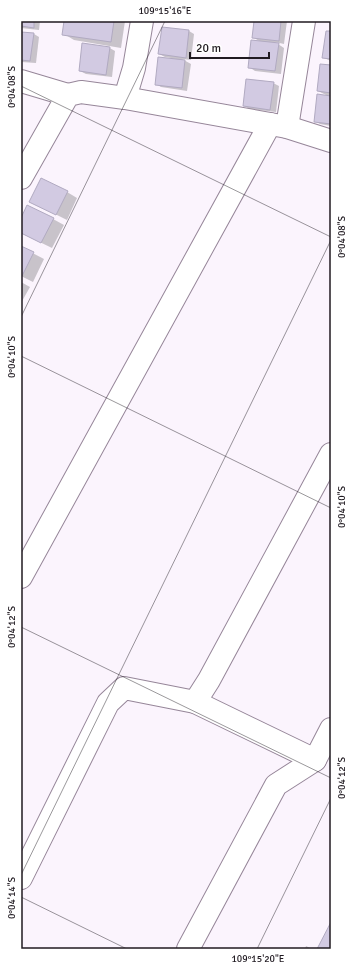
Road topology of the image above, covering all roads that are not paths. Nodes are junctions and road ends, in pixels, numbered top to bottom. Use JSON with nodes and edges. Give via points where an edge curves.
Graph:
{"nodes":[{"id":1,"x":142,"y":21,"type":"edge"},
{"id":2,"x":304,"y":21,"type":"edge"},
{"id":3,"x":21,"y":82,"type":"edge"},
{"id":4,"x":68,"y":95,"type":"junction"},
{"id":5,"x":125,"y":98,"type":"junction"},
{"id":6,"x":278,"y":126,"type":"junction"},
{"id":7,"x":331,"y":141,"type":"edge"},
{"id":8,"x":21,"y":178,"type":"edge"},
{"id":9,"x":331,"y":454,"type":"edge"},
{"id":10,"x":21,"y":577,"type":"edge"},
{"id":11,"x":195,"y":702,"type":"junction"},
{"id":12,"x":331,"y":729,"type":"edge"},
{"id":13,"x":315,"y":760,"type":"junction"},
{"id":14,"x":21,"y":878,"type":"edge"},
{"id":15,"x":188,"y":949,"type":"edge"}],
"edges":[{"from":1,"to":5,"type":"street","via":[[134,68]]},
{"from":2,"to":6,"type":"street"},
{"from":3,"to":4,"type":"street"},
{"from":4,"to":5,"type":"street","via":[[82,92]]},
{"from":4,"to":8,"type":"street"},
{"from":5,"to":6,"type":"street"},
{"from":6,"to":7,"type":"street"},
{"from":6,"to":10,"type":"street"},
{"from":9,"to":11,"type":"street"},
{"from":11,"to":13,"type":"street"},
{"from":11,"to":14,"type":"street","via":[[124,688],[108,703]]},
{"from":12,"to":13,"type":"street"},
{"from":13,"to":15,"type":"street","via":[[276,785]]}]}
